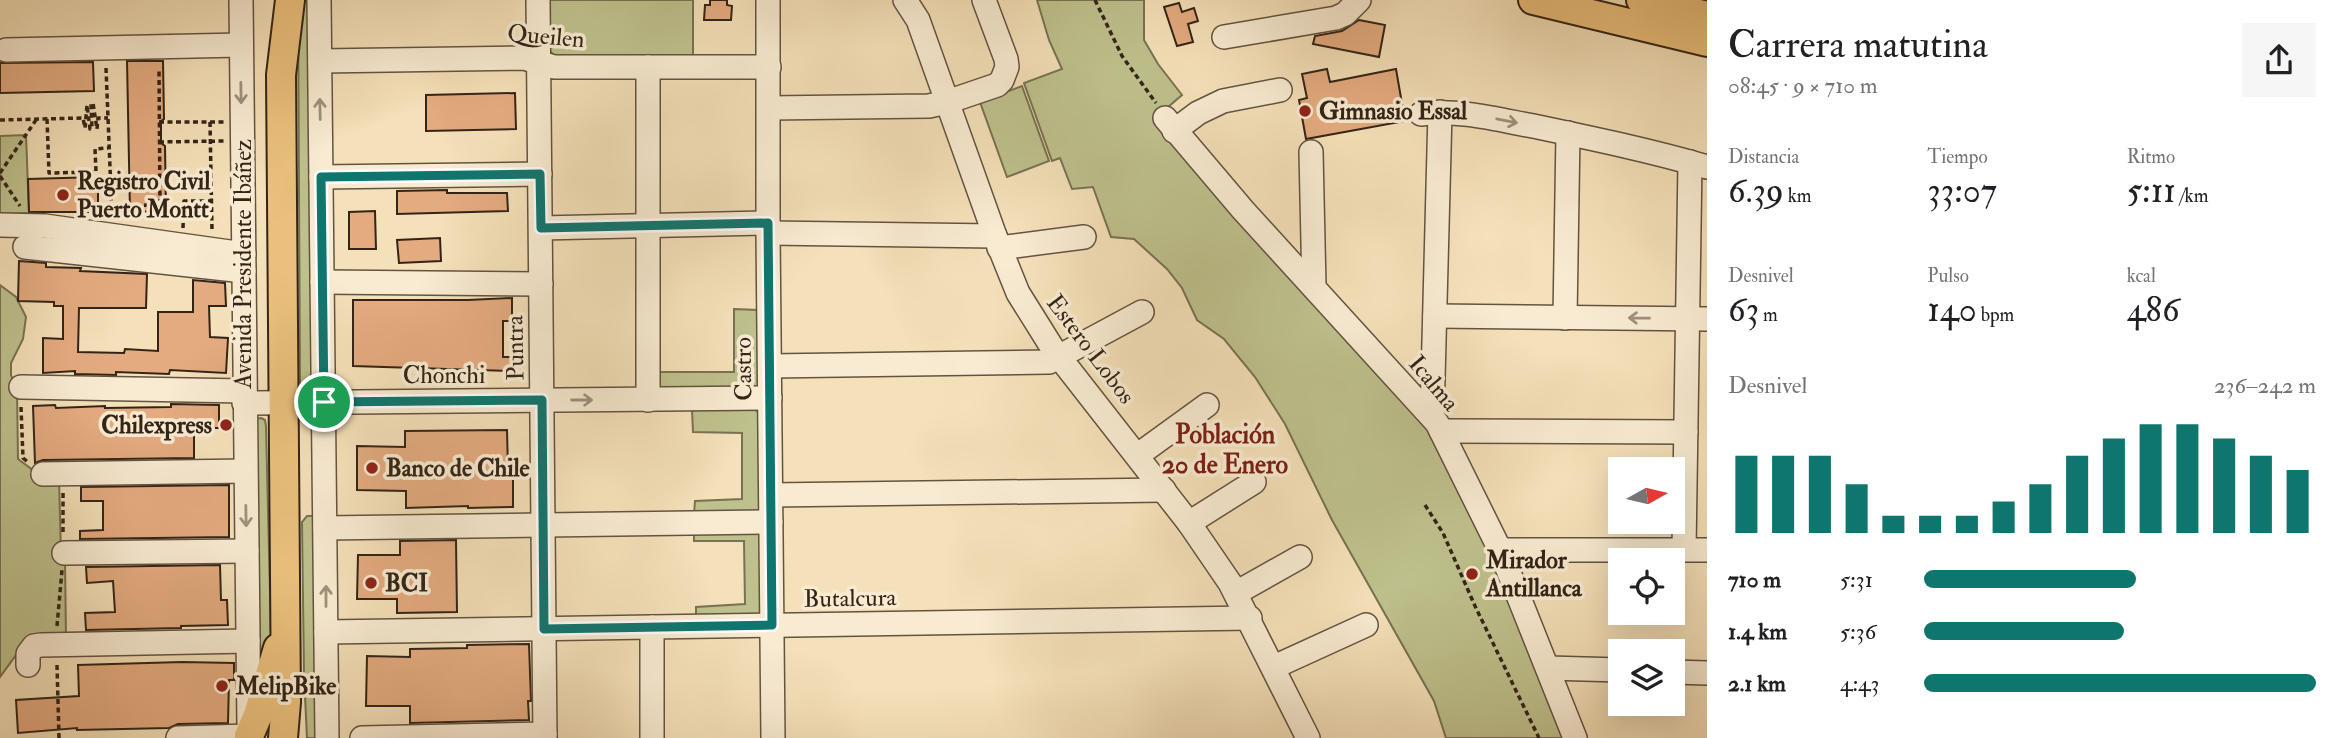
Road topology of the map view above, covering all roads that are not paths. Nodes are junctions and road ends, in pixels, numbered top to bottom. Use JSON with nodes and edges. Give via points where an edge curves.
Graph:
{"nodes":[{"id":1,"x":240,"y":0,"type":"edge"},
{"id":2,"x":269,"y":0,"type":"edge"},
{"id":3,"x":290,"y":0,"type":"edge"},
{"id":4,"x":319,"y":0,"type":"edge"},
{"id":5,"x":538,"y":0,"type":"edge"},
{"id":6,"x":768,"y":0,"type":"edge"},
{"id":7,"x":905,"y":0,"type":"edge"},
{"id":8,"x":984,"y":0,"type":"edge"},
{"id":9,"x":1359,"y":0,"type":"edge"},
{"id":10,"x":1533,"y":0,"type":"edge"},
{"id":11,"x":1654,"y":8,"type":"edge"},
{"id":12,"x":1707,"y":16,"type":"edge"},
{"id":13,"x":1224,"y":37,"type":"dead end"},
{"id":14,"x":1707,"y":42,"type":"edge"},
{"id":15,"x":241,"y":46,"type":"junction"},
{"id":16,"x":6,"y":50,"type":"dead end"},
{"id":17,"x":320,"y":61,"type":"junction"},
{"id":18,"x":539,"y":62,"type":"junction"},
{"id":19,"x":648,"y":67,"type":"junction"},
{"id":20,"x":769,"y":67,"type":"junction"},
{"id":21,"x":281,"y":75,"type":"junction"},
{"id":22,"x":1280,"y":90,"type":"dead end"},
{"id":23,"x":947,"y":102,"type":"junction"},
{"id":24,"x":769,"y":108,"type":"junction"},
{"id":25,"x":1568,"y":133,"type":"junction"},
{"id":26,"x":1311,"y":152,"type":"dead end"},
{"id":27,"x":1699,"y":164,"type":"edge"},
{"id":28,"x":540,"y":174,"type":"junction"},
{"id":29,"x":321,"y":177,"type":"junction"},
{"id":30,"x":0,"y":225,"type":"edge"},
{"id":31,"x":648,"y":226,"type":"junction"},
{"id":32,"x":541,"y":228,"type":"junction"},
{"id":33,"x":768,"y":228,"type":"junction"},
{"id":34,"x":1084,"y":237,"type":"dead end"},
{"id":35,"x":997,"y":242,"type":"junction"},
{"id":36,"x":25,"y":247,"type":"dead end"},
{"id":37,"x":244,"y":263,"type":"junction"},
{"id":38,"x":322,"y":282,"type":"junction"},
{"id":39,"x":541,"y":284,"type":"junction"},
{"id":40,"x":1314,"y":286,"type":"junction"},
{"id":41,"x":1142,"y":312,"type":"dead end"},
{"id":42,"x":1435,"y":316,"type":"junction"},
{"id":43,"x":1565,"y":318,"type":"junction"},
{"id":44,"x":1697,"y":319,"type":"edge"},
{"id":45,"x":1060,"y":357,"type":"junction"},
{"id":46,"x":770,"y":366,"type":"junction"},
{"id":47,"x":21,"y":387,"type":"road end"},
{"id":48,"x":244,"y":397,"type":"junction"},
{"id":49,"x":770,"y":398,"type":"junction"},
{"id":50,"x":542,"y":400,"type":"junction"},
{"id":51,"x":648,"y":400,"type":"junction"},
{"id":52,"x":284,"y":402,"type":"junction"},
{"id":53,"x":324,"y":402,"type":"junction"},
{"id":54,"x":1207,"y":405,"type":"dead end"},
{"id":55,"x":1437,"y":424,"type":"junction"},
{"id":56,"x":1686,"y":432,"type":"junction"},
{"id":57,"x":1138,"y":455,"type":"junction"},
{"id":58,"x":246,"y":471,"type":"junction"},
{"id":59,"x":53,"y":474,"type":"road end"},
{"id":60,"x":1254,"y":482,"type":"dead end"},
{"id":61,"x":1164,"y":491,"type":"junction"},
{"id":62,"x":771,"y":495,"type":"junction"},
{"id":63,"x":771,"y":522,"type":"junction"},
{"id":64,"x":1189,"y":523,"type":"junction"},
{"id":65,"x":543,"y":525,"type":"junction"},
{"id":66,"x":325,"y":528,"type":"junction"},
{"id":67,"x":1684,"y":548,"type":"edge"},
{"id":68,"x":1608,"y":549,"type":"edge"},
{"id":69,"x":1685,"y":549,"type":"edge"},
{"id":70,"x":1500,"y":550,"type":"junction"},
{"id":71,"x":1707,"y":550,"type":"edge"},
{"id":72,"x":247,"y":551,"type":"junction"},
{"id":73,"x":64,"y":552,"type":"road end"},
{"id":74,"x":1300,"y":557,"type":"dead end"},
{"id":75,"x":1236,"y":593,"type":"junction"},
{"id":76,"x":1250,"y":618,"type":"junction"},
{"id":77,"x":286,"y":622,"type":"junction"},
{"id":78,"x":772,"y":625,"type":"junction"},
{"id":79,"x":1366,"y":625,"type":"dead end"},
{"id":80,"x":652,"y":627,"type":"junction"},
{"id":81,"x":544,"y":629,"type":"junction"},
{"id":82,"x":326,"y":632,"type":"junction"},
{"id":83,"x":248,"y":641,"type":"junction"},
{"id":84,"x":28,"y":665,"type":"dead end"},
{"id":85,"x":1274,"y":667,"type":"junction"},
{"id":86,"x":1548,"y":668,"type":"junction"},
{"id":87,"x":1608,"y":670,"type":"edge"},
{"id":88,"x":1685,"y":672,"type":"edge"},
{"id":89,"x":1707,"y":673,"type":"edge"},
{"id":90,"x":286,"y":702,"type":"junction"},
{"id":91,"x":545,"y":736,"type":"edge"},
{"id":92,"x":249,"y":737,"type":"edge"},
{"id":93,"x":178,"y":738,"type":"edge"},
{"id":94,"x":283,"y":738,"type":"edge"},
{"id":95,"x":292,"y":738,"type":"edge"},
{"id":96,"x":327,"y":738,"type":"edge"},
{"id":97,"x":362,"y":738,"type":"edge"},
{"id":98,"x":652,"y":738,"type":"edge"},
{"id":99,"x":774,"y":738,"type":"edge"},
{"id":100,"x":1308,"y":738,"type":"edge"},
{"id":101,"x":1575,"y":738,"type":"edge"}],
"edges":[{"from":1,"to":15,"type":"street","name":"Avenida Presidente Ibáñez"},
{"from":2,"to":21,"type":"main road","name":"Avenida Presidente Ibáñez"},
{"from":3,"to":21,"type":"main road","name":"Avenida Presidente Ibáñez"},
{"from":4,"to":17,"type":"street"},
{"from":5,"to":18,"type":"street","name":"Puntra"},
{"from":6,"to":20,"type":"street","name":"Castro"},
{"from":7,"to":23,"type":"street","name":"Estero Lobos","via":[[918,20]]},
{"from":8,"to":23,"type":"street","via":[[1006,59],[1005,73],[997,85]]},
{"from":9,"to":13,"type":"street","via":[[1336,19]]},
{"from":10,"to":11,"type":"main road"},
{"from":11,"to":12,"type":"main road"},
{"from":11,"to":14,"type":"main road"},
{"from":15,"to":16,"type":"street"},
{"from":15,"to":37,"type":"street","name":"Avenida Presidente Ibáñez","one_way":true},
{"from":17,"to":18,"type":"street","name":"Queilen","via":[[524,58]]},
{"from":29,"to":17,"type":"street","one_way":true},
{"from":18,"to":19,"type":"street","name":"Queilen","via":[[554,67]]},
{"from":18,"to":28,"type":"street","name":"Puntra"},
{"from":19,"to":20,"type":"street","name":"Queilen"},
{"from":19,"to":31,"type":"street"},
{"from":20,"to":24,"type":"street","name":"Castro"},
{"from":21,"to":52,"type":"main road","name":"Avenida Presidente Ibáñez"},
{"from":22,"to":40,"type":"street","name":"Icalma","via":[[1223,101],[1169,125]]},
{"from":23,"to":24,"type":"street"},
{"from":23,"to":35,"type":"street","name":"Estero Lobos"},
{"from":24,"to":33,"type":"street","name":"Castro"},
{"from":25,"to":27,"type":"street"},
{"from":42,"to":25,"type":"street","one_way":true,"via":[[1430,113],[1469,114]]},
{"from":25,"to":43,"type":"street"},
{"from":26,"to":40,"type":"street"},
{"from":27,"to":44,"type":"street"},
{"from":28,"to":29,"type":"street"},
{"from":28,"to":32,"type":"street","name":"Puntra"},
{"from":29,"to":38,"type":"street"},
{"from":30,"to":37,"type":"street","via":[[198,238]]},
{"from":31,"to":32,"type":"street"},
{"from":31,"to":33,"type":"street"},
{"from":31,"to":51,"type":"street"},
{"from":32,"to":39,"type":"street","name":"Puntra"},
{"from":33,"to":35,"type":"street"},
{"from":33,"to":46,"type":"street","name":"Castro"},
{"from":34,"to":35,"type":"street"},
{"from":35,"to":45,"type":"street","name":"Estero Lobos","via":[[1018,293]]},
{"from":36,"to":37,"type":"street"},
{"from":37,"to":48,"type":"street","name":"Avenida Presidente Ibáñez"},
{"from":38,"to":39,"type":"street"},
{"from":38,"to":53,"type":"street"},
{"from":39,"to":50,"type":"street","name":"Puntra"},
{"from":40,"to":55,"type":"street","name":"Icalma"},
{"from":41,"to":45,"type":"street"},
{"from":42,"to":43,"type":"street"},
{"from":42,"to":55,"type":"street"},
{"from":44,"to":43,"type":"street","one_way":true},
{"from":44,"to":56,"type":"street"},
{"from":45,"to":46,"type":"street","via":[[1049,362]]},
{"from":45,"to":57,"type":"street","name":"Estero Lobos"},
{"from":46,"to":49,"type":"street","name":"Castro"},
{"from":47,"to":48,"type":"street","name":"Chonchi"},
{"from":48,"to":52,"type":"street","name":"Chonchi"},
{"from":48,"to":58,"type":"street","name":"Avenida Presidente Ibáñez"},
{"from":49,"to":51,"type":"street","name":"Chonchi"},
{"from":49,"to":62,"type":"street","name":"Castro"},
{"from":50,"to":51,"type":"street","name":"Chonchi","one_way":true},
{"from":50,"to":53,"type":"street","name":"Chonchi"},
{"from":50,"to":65,"type":"street","name":"Puntra"},
{"from":52,"to":53,"type":"street","name":"Chonchi"},
{"from":52,"to":77,"type":"main road","name":"Avenida Presidente Ibáñez"},
{"from":53,"to":66,"type":"street"},
{"from":54,"to":57,"type":"street"},
{"from":55,"to":56,"type":"street"},
{"from":55,"to":70,"type":"street","name":"Icalma"},
{"from":56,"to":67,"type":"street"},
{"from":57,"to":61,"type":"street","name":"Estero Lobos"},
{"from":58,"to":59,"type":"street"},
{"from":58,"to":72,"type":"street","name":"Avenida Presidente Ibáñez","one_way":true},
{"from":60,"to":64,"type":"street"},
{"from":61,"to":62,"type":"street"},
{"from":61,"to":64,"type":"street","name":"Estero Lobos"},
{"from":62,"to":63,"type":"street","name":"Castro"},
{"from":63,"to":65,"type":"street"},
{"from":63,"to":78,"type":"street","name":"Castro"},
{"from":64,"to":75,"type":"street","name":"Estero Lobos"},
{"from":65,"to":66,"type":"street"},
{"from":65,"to":81,"type":"street","name":"Puntra"},
{"from":82,"to":66,"type":"street","one_way":true},
{"from":68,"to":70,"type":"street"},
{"from":69,"to":71,"type":"street"},
{"from":70,"to":86,"type":"street","name":"Icalma"},
{"from":72,"to":73,"type":"street"},
{"from":72,"to":83,"type":"street","name":"Avenida Presidente Ibáñez"},
{"from":74,"to":75,"type":"street"},
{"from":75,"to":76,"type":"street","name":"Estero Lobos"},
{"from":76,"to":78,"type":"street","name":"Butalcura"},
{"from":76,"to":85,"type":"street","name":"Estero Lobos"},
{"from":77,"to":90,"type":"main road","name":"Avenida Presidente Ibáñez"},
{"from":77,"to":92,"type":"main road"},
{"from":78,"to":80,"type":"street","name":"Butalcura"},
{"from":78,"to":99,"type":"street","name":"Castro"},
{"from":79,"to":85,"type":"street"},
{"from":80,"to":81,"type":"street","name":"Butalcura"},
{"from":80,"to":98,"type":"street"},
{"from":81,"to":82,"type":"street","name":"Butalcura"},
{"from":81,"to":91,"type":"street","name":"Puntra"},
{"from":82,"to":96,"type":"street"},
{"from":83,"to":84,"type":"street","via":[[34,646]]},
{"from":83,"to":92,"type":"street","name":"Avenida Presidente Ibáñez"},
{"from":85,"to":100,"type":"street","name":"Estero Lobos"},
{"from":86,"to":87,"type":"street"},
{"from":86,"to":101,"type":"street","name":"Icalma"},
{"from":88,"to":89,"type":"street"},
{"from":90,"to":94,"type":"main road","name":"Avenida Presidente Ibáñez"},
{"from":90,"to":95,"type":"main road","name":"Avenida Presidente Ibáñez"},
{"from":91,"to":97,"type":"street"},
{"from":92,"to":93,"type":"street"}]}
